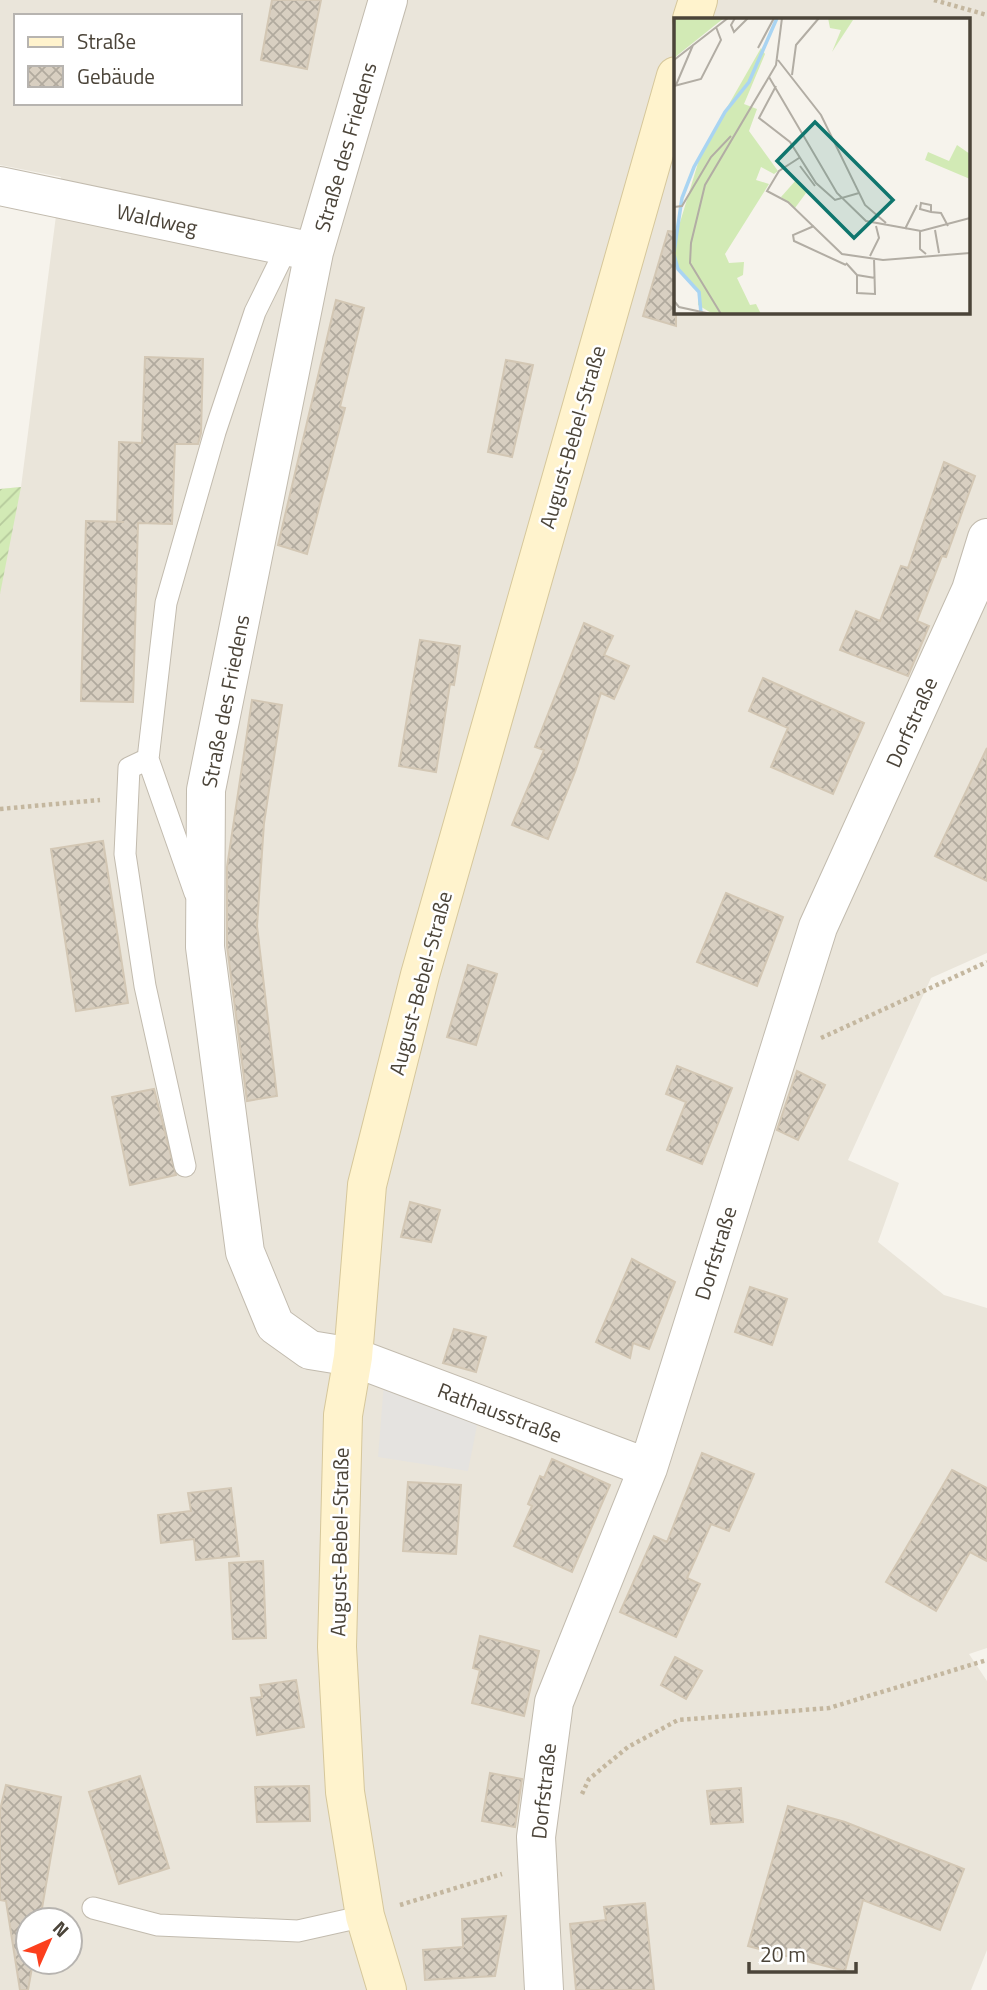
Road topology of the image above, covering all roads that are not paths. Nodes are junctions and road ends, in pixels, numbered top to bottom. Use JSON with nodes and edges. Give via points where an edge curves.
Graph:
{"nodes":[{"id":1,"x":388,"y":0,"type":"edge"},
{"id":2,"x":698,"y":0,"type":"edge"},
{"id":3,"x":692,"y":18,"type":"edge"},
{"id":4,"x":674,"y":83,"type":"edge"},
{"id":5,"x":0,"y":186,"type":"edge"},
{"id":6,"x":301,"y":250,"type":"junction"},
{"id":7,"x":987,"y":538,"type":"edge"},
{"id":8,"x":148,"y":759,"type":"junction"},
{"id":9,"x":205,"y":922,"type":"junction"},
{"id":10,"x":185,"y":1166,"type":"dead end"},
{"id":11,"x":353,"y":1357,"type":"junction"},
{"id":12,"x":648,"y":1468,"type":"junction"},
{"id":13,"x":93,"y":1908,"type":"dead end"},
{"id":14,"x":365,"y":1916,"type":"junction"},
{"id":15,"x":387,"y":1990,"type":"edge"},
{"id":16,"x":544,"y":1990,"type":"edge"}],
"edges":[{"from":1,"to":6,"type":"street","name":"Straße des Friedens"},
{"from":2,"to":3,"type":"main road"},
{"from":4,"to":11,"type":"main road","name":"August-Bebel-Straße","via":[[404,1041],[368,1185]]},
{"from":5,"to":6,"type":"street","name":"Waldweg"},
{"from":6,"to":8,"type":"lane","via":[[255,312],[215,432],[166,603]]},
{"from":6,"to":9,"type":"street","name":"Straße des Friedens","via":[[206,790]]},
{"from":7,"to":12,"type":"street","name":"Dorfstraße","via":[[971,590],[818,927]]},
{"from":8,"to":9,"type":"lane"},
{"from":8,"to":10,"type":"lane","via":[[129,768],[125,854],[145,986]]},
{"from":9,"to":11,"type":"street","name":"Straße des Friedens","via":[[245,1252],[275,1325],[310,1350]]},
{"from":11,"to":12,"type":"street","name":"Rathausstraße"},
{"from":11,"to":14,"type":"main road","name":"August-Bebel-Straße","via":[[343,1415],[337,1647],[345,1792]]},
{"from":12,"to":16,"type":"street","name":"Dorfstraße","via":[[554,1702],[542,1778],[536,1864]]},
{"from":13,"to":14,"type":"lane","via":[[158,1926],[298,1931]]},
{"from":14,"to":15,"type":"main road","name":"August-Bebel-Straße"}]}
